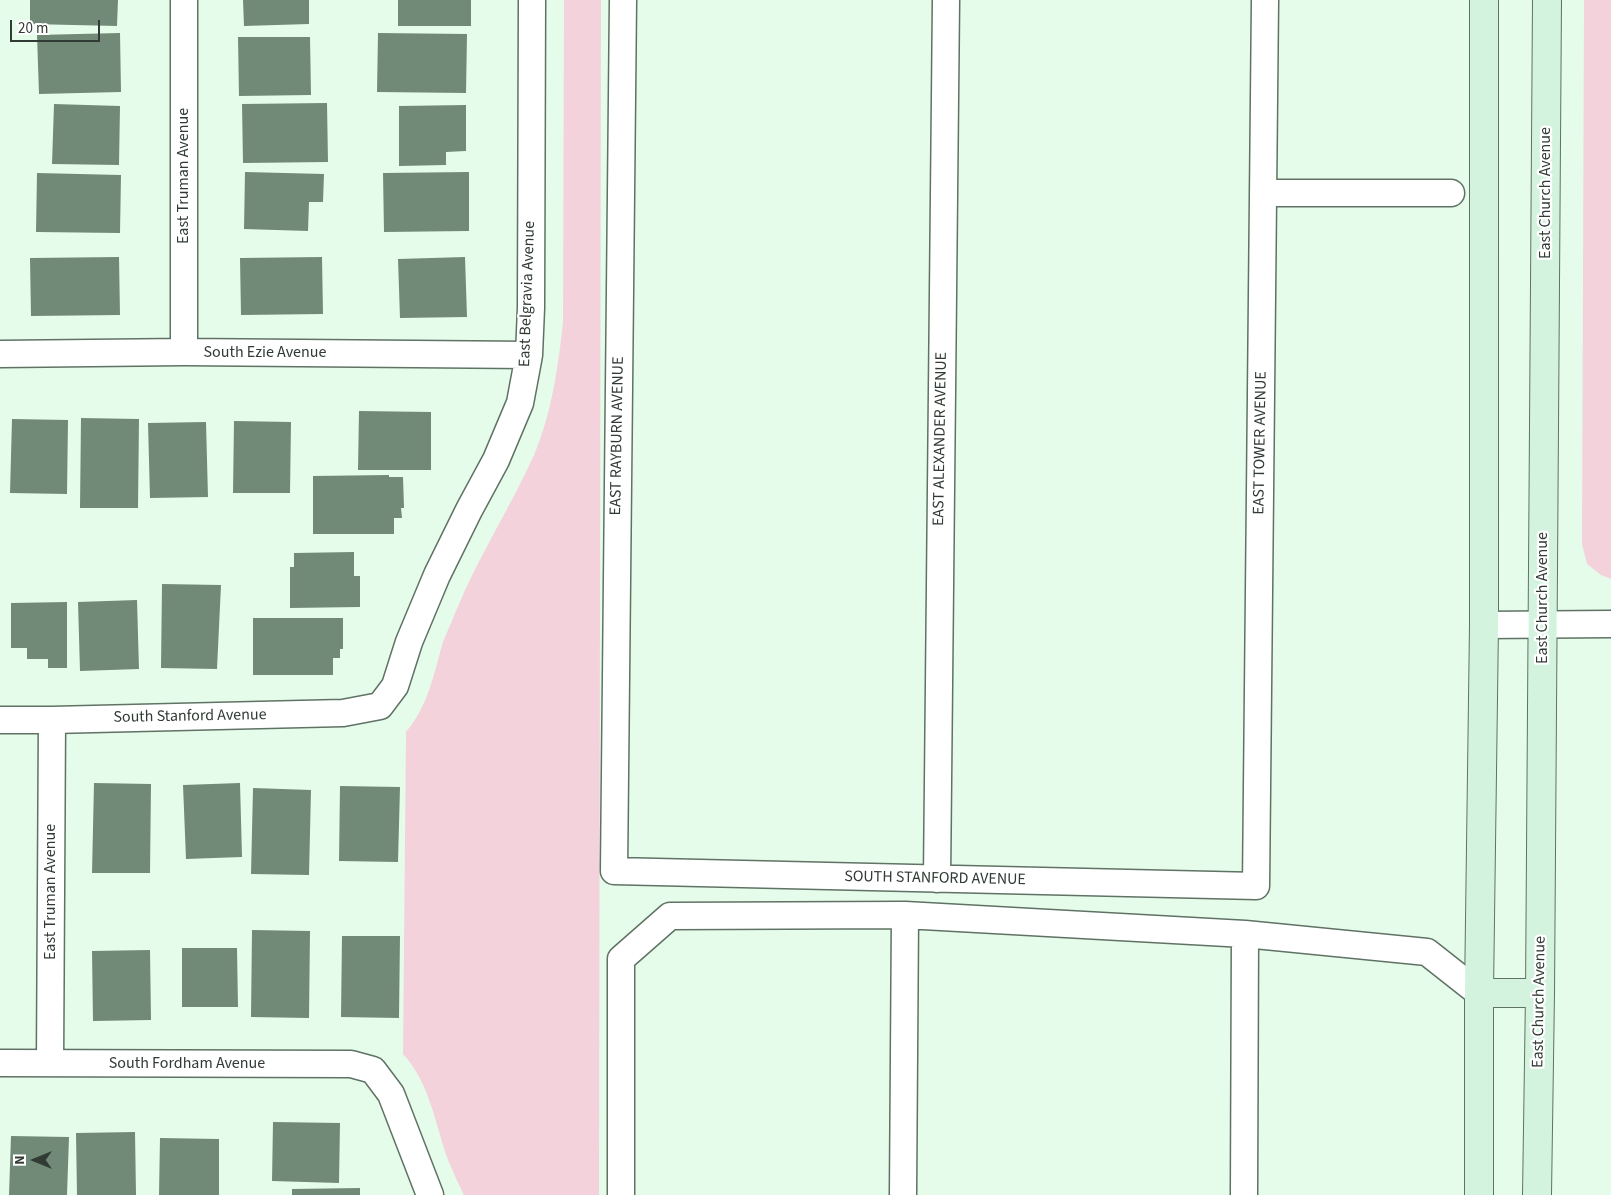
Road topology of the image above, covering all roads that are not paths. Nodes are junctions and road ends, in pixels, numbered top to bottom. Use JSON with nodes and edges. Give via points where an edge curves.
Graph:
{"nodes":[{"id":1,"x":184,"y":0,"type":"edge"},
{"id":2,"x":532,"y":0,"type":"edge"},
{"id":3,"x":623,"y":0,"type":"edge"},
{"id":4,"x":946,"y":0,"type":"edge"},
{"id":5,"x":1265,"y":0,"type":"edge"},
{"id":6,"x":1484,"y":0,"type":"edge"},
{"id":7,"x":1547,"y":0,"type":"edge"},
{"id":8,"x":1263,"y":193,"type":"junction"},
{"id":9,"x":1451,"y":193,"type":"dead end"},
{"id":10,"x":184,"y":352,"type":"junction"},
{"id":11,"x":0,"y":354,"type":"edge"},
{"id":12,"x":529,"y":355,"type":"junction"},
{"id":13,"x":1543,"y":624,"type":"junction"},
{"id":14,"x":1611,"y":624,"type":"edge"},
{"id":15,"x":1484,"y":625,"type":"junction"},
{"id":16,"x":380,"y":706,"type":"joint"},
{"id":17,"x":0,"y":720,"type":"edge"},
{"id":18,"x":52,"y":720,"type":"junction"},
{"id":19,"x":614,"y":871,"type":"joint"},
{"id":20,"x":937,"y":879,"type":"junction"},
{"id":21,"x":1256,"y":886,"type":"joint"},
{"id":22,"x":905,"y":915,"type":"junction"},
{"id":23,"x":1245,"y":934,"type":"junction"},
{"id":24,"x":1479,"y":993,"type":"junction"},
{"id":25,"x":1540,"y":993,"type":"junction"},
{"id":26,"x":0,"y":1063,"type":"edge"},
{"id":27,"x":50,"y":1064,"type":"junction"},
{"id":28,"x":430,"y":1195,"type":"edge"},
{"id":29,"x":621,"y":1195,"type":"edge"},
{"id":30,"x":903,"y":1195,"type":"edge"},
{"id":31,"x":1244,"y":1195,"type":"edge"},
{"id":32,"x":1479,"y":1195,"type":"edge"},
{"id":33,"x":1537,"y":1195,"type":"edge"}],
"edges":[{"from":1,"to":10,"type":"street","name":"East Truman Avenue"},
{"from":2,"to":12,"type":"street","name":"East Belgravia Avenue"},
{"from":3,"to":19,"type":"street","name":"EAST RAYBURN AVENUE"},
{"from":4,"to":20,"type":"street","name":"EAST ALEXANDER AVENUE"},
{"from":5,"to":8,"type":"street","name":"EAST TOWER AVENUE"},
{"from":6,"to":15,"type":"street"},
{"from":7,"to":13,"type":"street","name":"East Church Avenue"},
{"from":8,"to":9,"type":"street"},
{"from":8,"to":21,"type":"street","name":"EAST TOWER AVENUE"},
{"from":10,"to":11,"type":"street","name":"South Ezie Avenue"},
{"from":10,"to":12,"type":"street","name":"South Ezie Avenue"},
{"from":12,"to":16,"type":"street","name":"East Belgravia Avenue","via":[[520,403],[496,460],[438,575],[409,642],[395,686]]},
{"from":13,"to":14,"type":"street"},
{"from":13,"to":15,"type":"street"},
{"from":13,"to":25,"type":"street","name":"East Church Avenue"},
{"from":15,"to":24,"type":"street"},
{"from":16,"to":18,"type":"street","name":"South Stanford Avenue","via":[[343,713]]},
{"from":17,"to":18,"type":"street","name":"South Stanford Avenue"},
{"from":18,"to":27,"type":"street","name":"East Truman Avenue"},
{"from":19,"to":20,"type":"street","name":"SOUTH STANFORD AVENUE"},
{"from":20,"to":21,"type":"street","name":"SOUTH STANFORD AVENUE"},
{"from":22,"to":23,"type":"street"},
{"from":22,"to":29,"type":"street","via":[[670,916],[621,959]]},
{"from":22,"to":30,"type":"street"},
{"from":23,"to":24,"type":"street","via":[[1427,952]]},
{"from":23,"to":31,"type":"street"},
{"from":24,"to":25,"type":"street"},
{"from":24,"to":32,"type":"street"},
{"from":25,"to":33,"type":"street","name":"East Church Avenue"},
{"from":26,"to":27,"type":"street","name":"South Fordham Avenue"},
{"from":27,"to":28,"type":"street","name":"South Fordham Avenue","via":[[351,1064],[373,1070],[391,1094]]}]}
